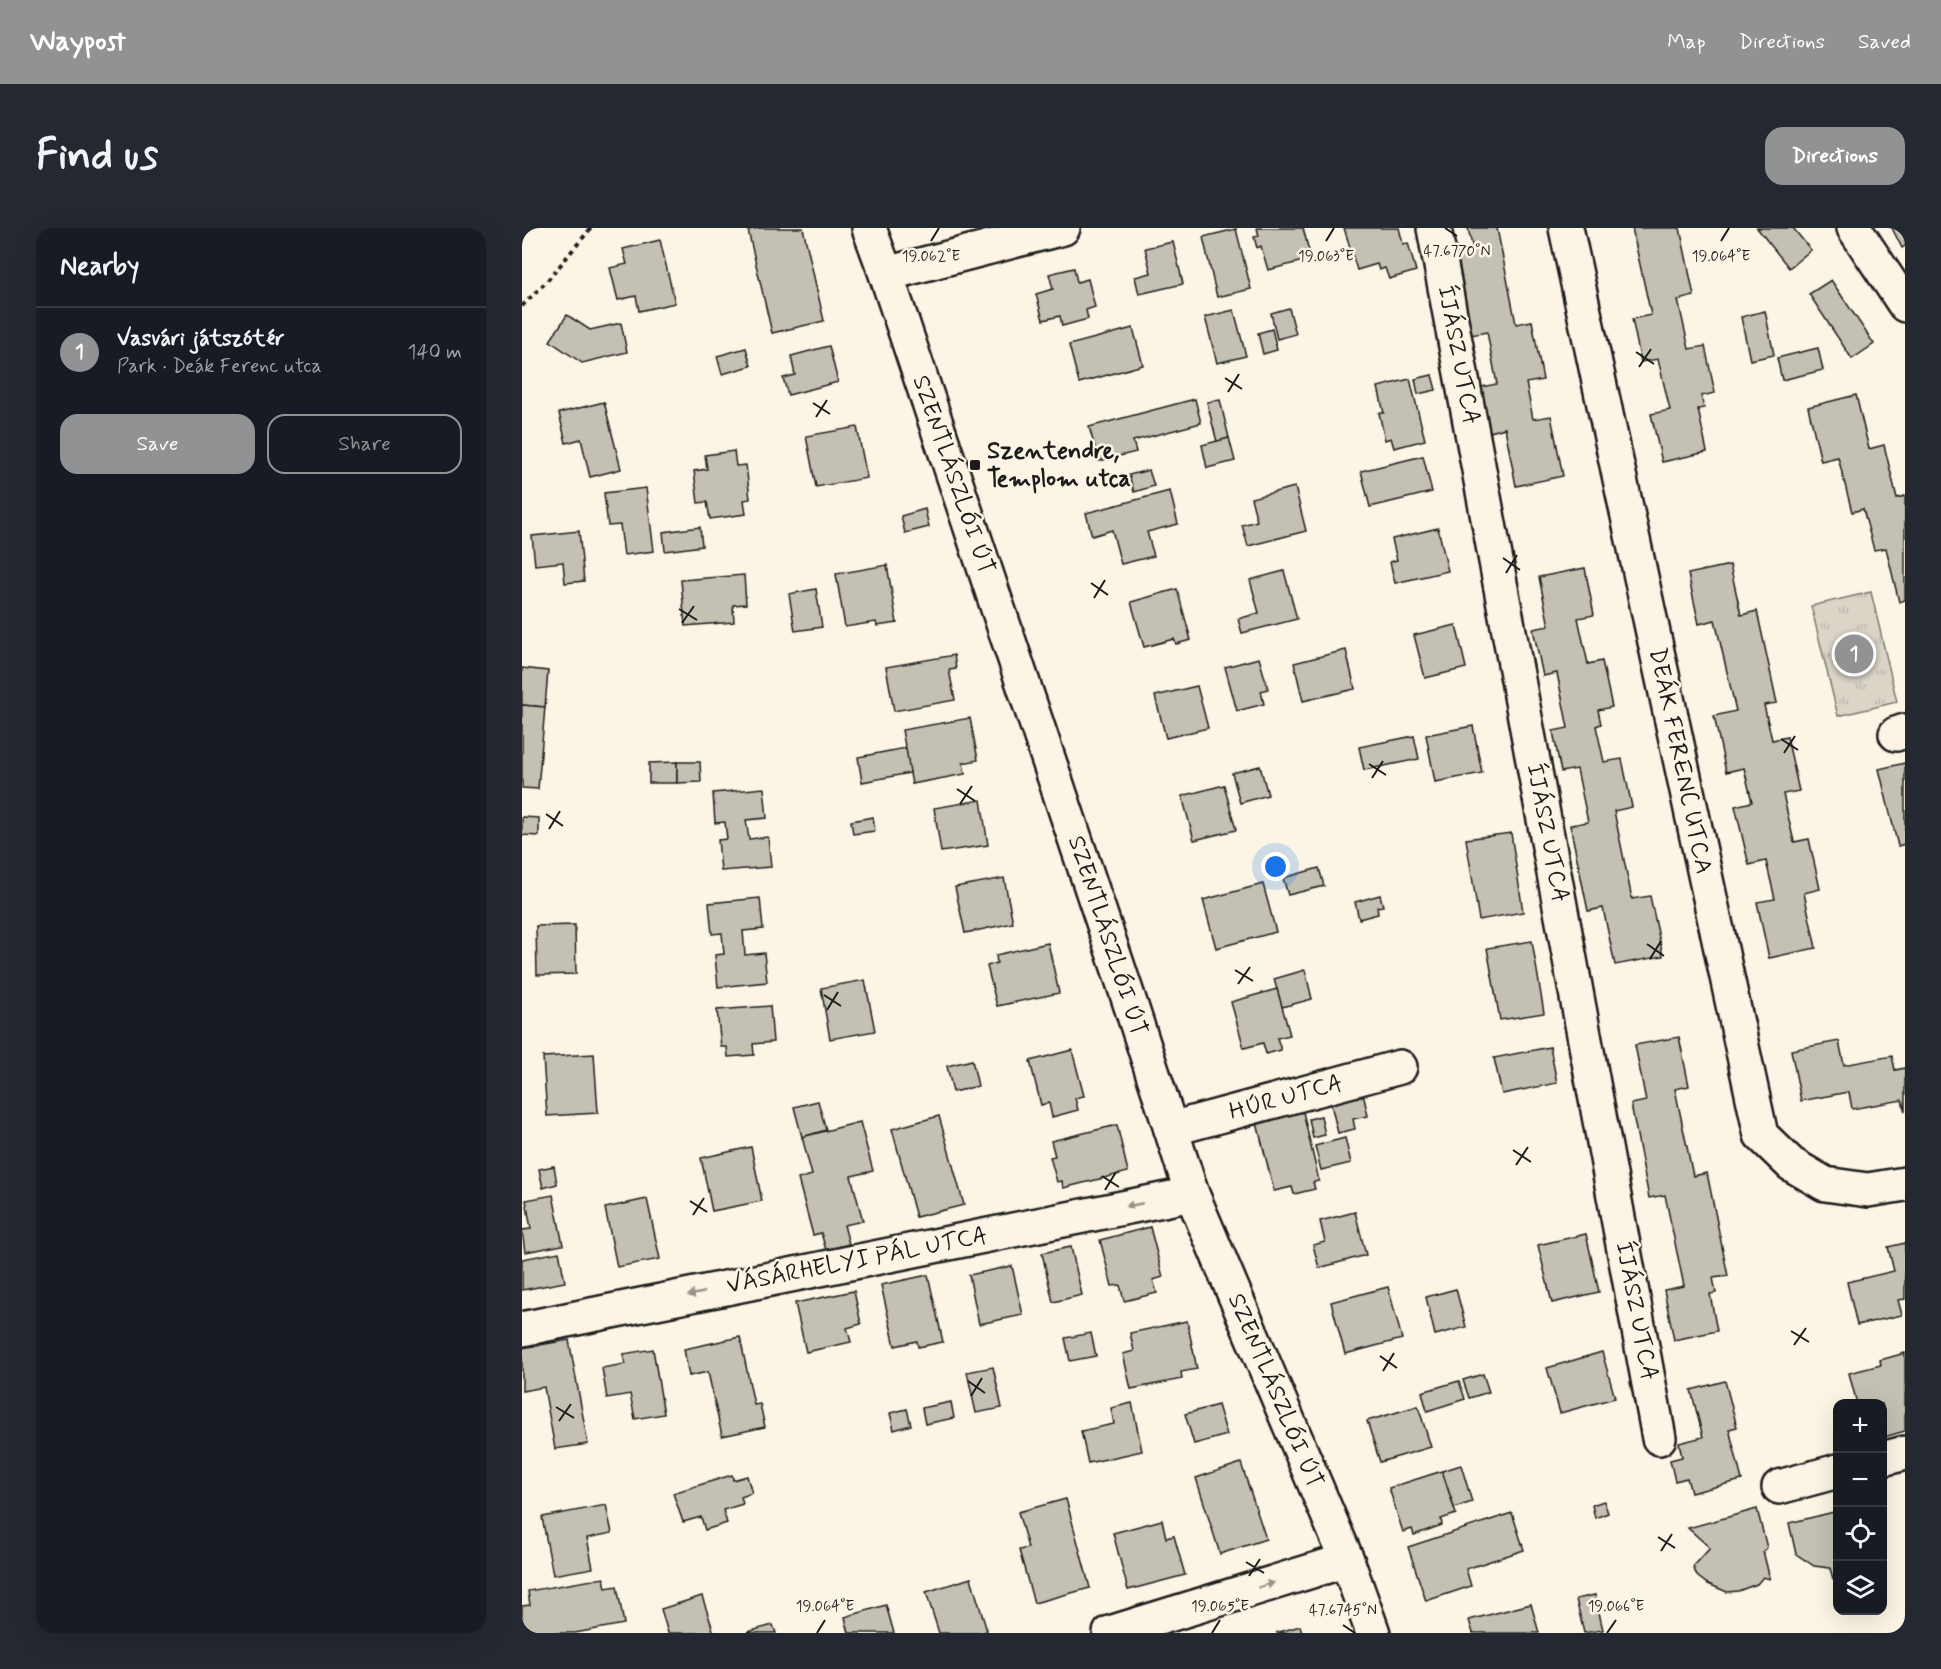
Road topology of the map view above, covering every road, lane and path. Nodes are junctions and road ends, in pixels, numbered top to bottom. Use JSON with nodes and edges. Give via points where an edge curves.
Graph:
{"nodes":[{"id":1,"x":591,"y":228,"type":"edge"},
{"id":2,"x":869,"y":228,"type":"edge"},
{"id":3,"x":1063,"y":228,"type":"edge"},
{"id":4,"x":1434,"y":228,"type":"edge"},
{"id":5,"x":1566,"y":228,"type":"edge"},
{"id":6,"x":1854,"y":228,"type":"edge"},
{"id":7,"x":886,"y":274,"type":"junction"},
{"id":8,"x":1905,"y":304,"type":"edge"},
{"id":9,"x":522,"y":306,"type":"edge"},
{"id":10,"x":1400,"y":1067,"type":"dead end"},
{"id":11,"x":1171,"y":1129,"type":"junction"},
{"id":12,"x":1905,"y":1184,"type":"edge"},
{"id":13,"x":1192,"y":1194,"type":"junction"},
{"id":14,"x":522,"y":1329,"type":"edge"},
{"id":15,"x":1659,"y":1438,"type":"dead end"},
{"id":16,"x":1905,"y":1453,"type":"edge"},
{"id":17,"x":1887,"y":1458,"type":"edge"},
{"id":18,"x":1833,"y":1472,"type":"edge"},
{"id":19,"x":1779,"y":1487,"type":"dead end"},
{"id":20,"x":1347,"y":1560,"type":"junction"},
{"id":21,"x":1110,"y":1633,"type":"edge"},
{"id":22,"x":1373,"y":1633,"type":"edge"}],
"edges":[{"from":1,"to":9,"type":"path"},
{"from":2,"to":7,"type":"street","name":"SZENTLÁSZLÓI ÚT"},
{"from":3,"to":7,"type":"street"},
{"from":4,"to":15,"type":"street","name":"ÍJÁSZ UTCA"},
{"from":5,"to":12,"type":"street","name":"DEÁK FERENC UTCA","via":[[1761,1135],[1791,1164],[1825,1184],[1868,1190]]},
{"from":6,"to":8,"type":"street"},
{"from":7,"to":11,"type":"street","name":"SZENTLÁSZLÓI ÚT"},
{"from":10,"to":11,"type":"street","name":"HÚR UTCA"},
{"from":11,"to":13,"type":"street","name":"SZENTLÁSZLÓI ÚT"},
{"from":13,"to":14,"type":"street","name":"VÁSÁRHELYI PÁL UTCA","one_way":true},
{"from":13,"to":20,"type":"street","name":"SZENTLÁSZLÓI ÚT"},
{"from":16,"to":17,"type":"street"},
{"from":18,"to":19,"type":"street"},
{"from":21,"to":20,"type":"street","one_way":true},
{"from":20,"to":22,"type":"street","name":"SZENTLÁSZLÓI ÚT"}]}
